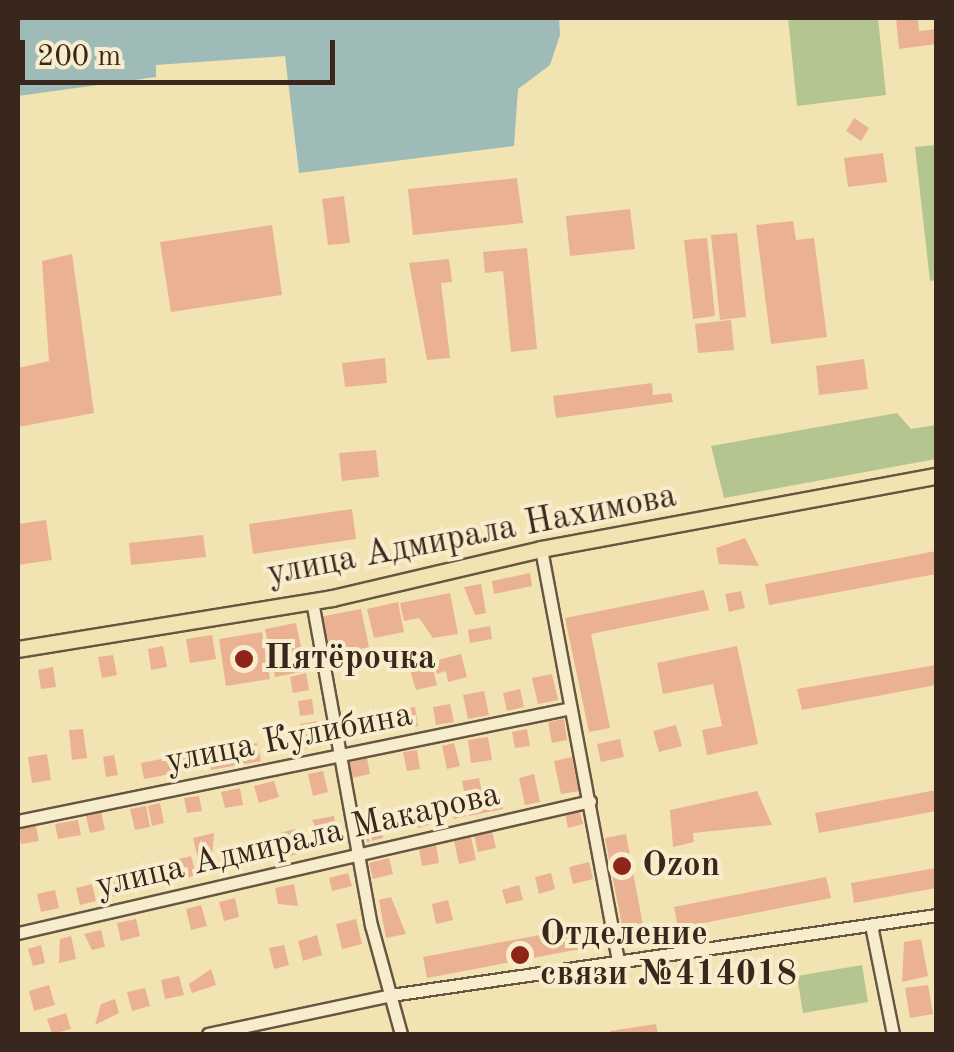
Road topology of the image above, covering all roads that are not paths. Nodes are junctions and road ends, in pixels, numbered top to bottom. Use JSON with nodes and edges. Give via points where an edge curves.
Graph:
{"nodes":[{"id":1,"x":936,"y":476,"type":"edge"},
{"id":2,"x":542,"y":549,"type":"junction"},
{"id":3,"x":312,"y":601,"type":"junction"},
{"id":4,"x":18,"y":649,"type":"edge"},
{"id":5,"x":571,"y":708,"type":"junction"},
{"id":6,"x":337,"y":760,"type":"junction"},
{"id":7,"x":590,"y":801,"type":"junction"},
{"id":8,"x":18,"y":821,"type":"edge"},
{"id":9,"x":358,"y":858,"type":"junction"},
{"id":10,"x":936,"y":915,"type":"edge"},
{"id":11,"x":872,"y":926,"type":"junction"},
{"id":12,"x":18,"y":934,"type":"edge"},
{"id":13,"x":619,"y":967,"type":"junction"},
{"id":14,"x":391,"y":995,"type":"junction"},
{"id":15,"x":208,"y":1034,"type":"edge"},
{"id":16,"x":401,"y":1034,"type":"edge"},
{"id":17,"x":893,"y":1034,"type":"edge"}],
"edges":[{"from":1,"to":2,"type":"main road","name":"улица Адмирала Нахимова"},
{"from":2,"to":3,"type":"main road","name":"улица Адмирала Нахимова"},
{"from":2,"to":5,"type":"street"},
{"from":3,"to":4,"type":"main road","name":"улица Адмирала Нахимова"},
{"from":3,"to":6,"type":"street"},
{"from":5,"to":6,"type":"street","name":"улица Кулибина"},
{"from":5,"to":7,"type":"street"},
{"from":6,"to":8,"type":"street","name":"улица Кулибина"},
{"from":6,"to":9,"type":"street"},
{"from":7,"to":9,"type":"street","name":"улица Адмирала Макарова"},
{"from":7,"to":13,"type":"street"},
{"from":9,"to":12,"type":"street","name":"улица Адмирала Макарова"},
{"from":9,"to":14,"type":"street"},
{"from":10,"to":11,"type":"street"},
{"from":11,"to":13,"type":"street"},
{"from":11,"to":17,"type":"street"},
{"from":13,"to":14,"type":"street"},
{"from":14,"to":15,"type":"street"},
{"from":14,"to":16,"type":"street"}]}
